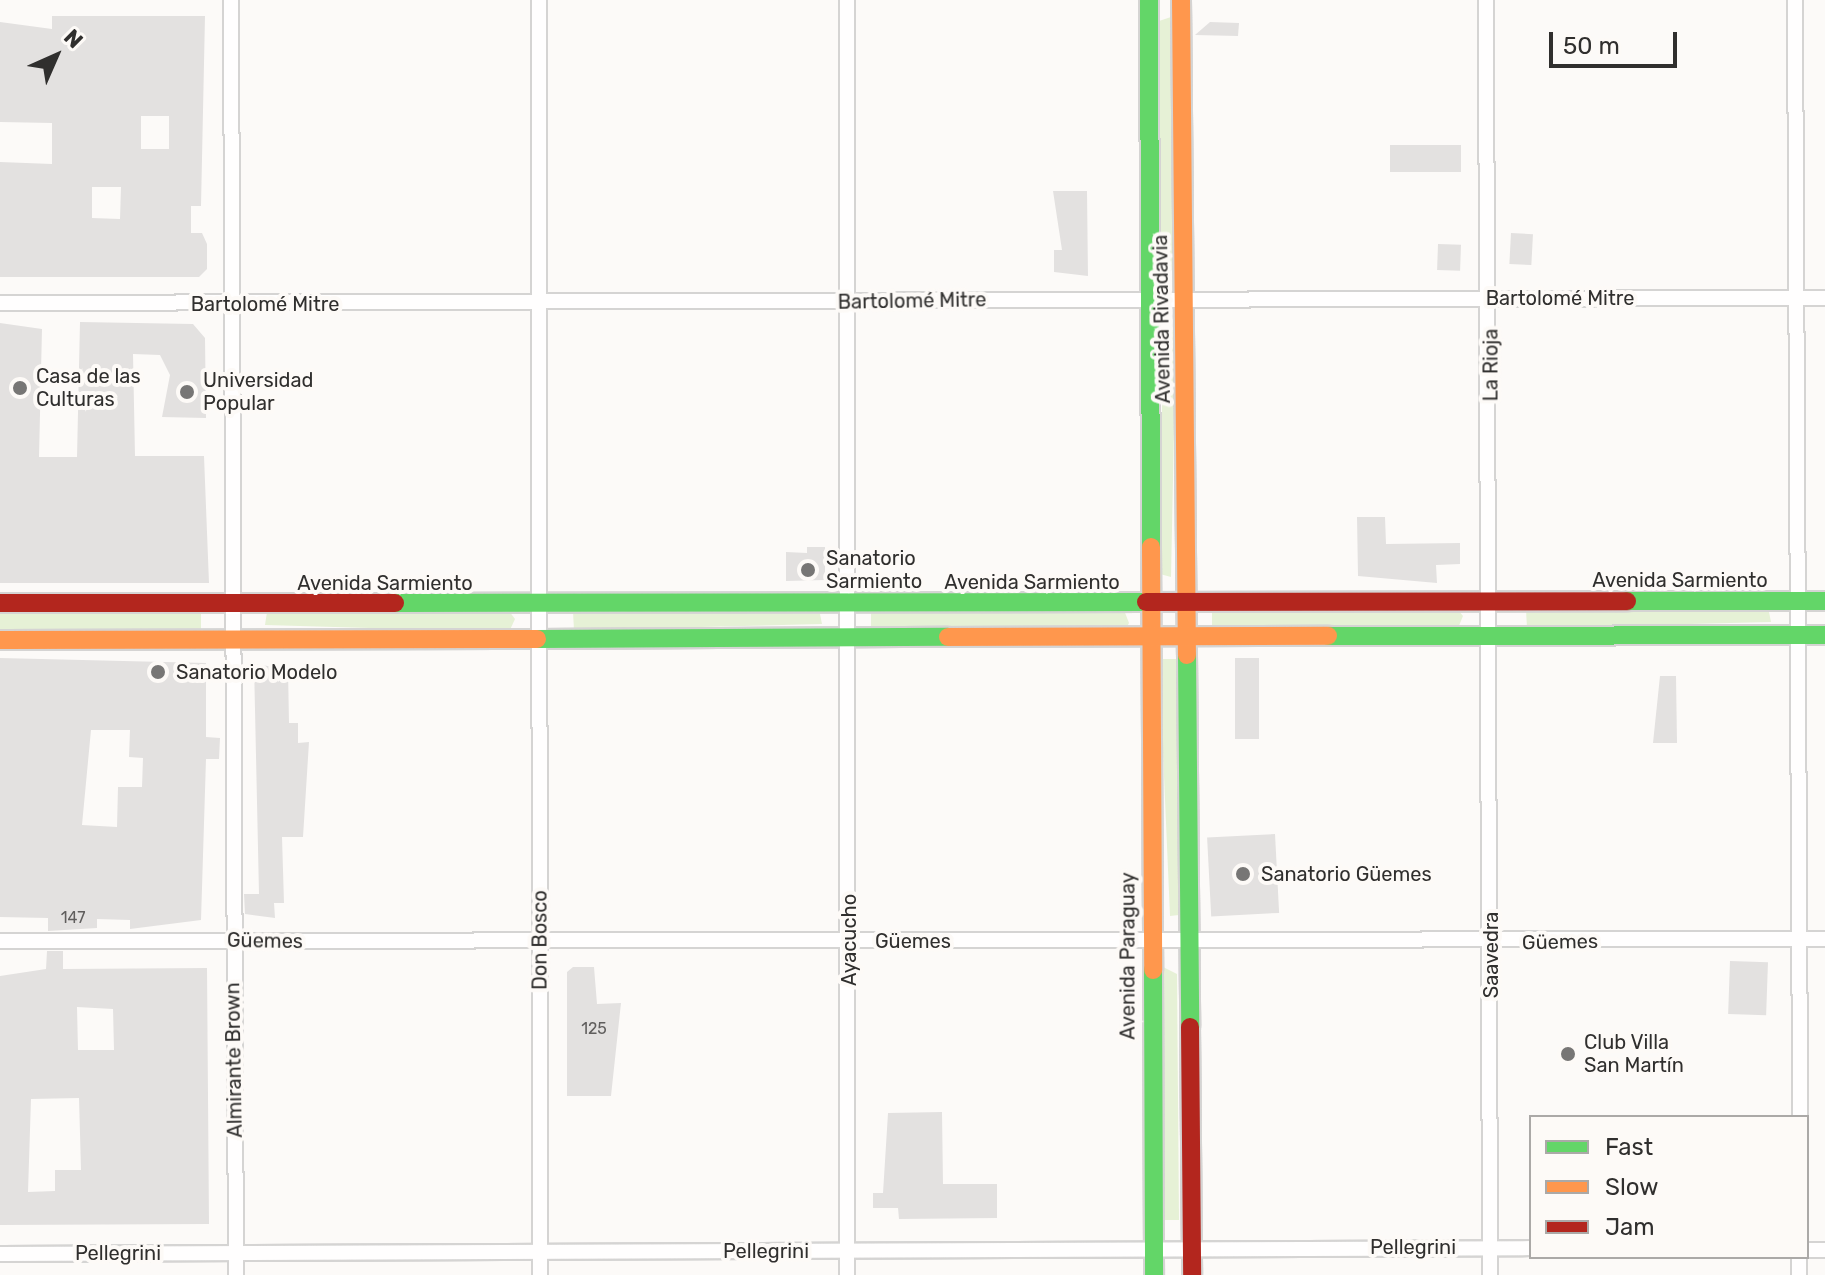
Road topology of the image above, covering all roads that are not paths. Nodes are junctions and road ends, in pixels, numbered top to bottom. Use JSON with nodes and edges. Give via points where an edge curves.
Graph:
{"nodes":[{"id":1,"x":231,"y":0,"type":"edge"},
{"id":2,"x":539,"y":0,"type":"edge"},
{"id":3,"x":847,"y":0,"type":"edge"},
{"id":4,"x":1149,"y":0,"type":"edge"},
{"id":5,"x":1181,"y":0,"type":"edge"},
{"id":6,"x":1486,"y":0,"type":"edge"},
{"id":7,"x":1795,"y":0,"type":"edge"},
{"id":8,"x":1491,"y":298,"type":"junction"},
{"id":9,"x":1795,"y":298,"type":"junction"},
{"id":10,"x":1825,"y":298,"type":"edge"},
{"id":11,"x":1148,"y":299,"type":"junction"},
{"id":12,"x":1184,"y":299,"type":"junction"},
{"id":13,"x":845,"y":302,"type":"junction"},
{"id":14,"x":0,"y":303,"type":"edge"},
{"id":15,"x":540,"y":303,"type":"junction"},
{"id":16,"x":228,"y":304,"type":"junction"},
{"id":17,"x":1798,"y":601,"type":"junction"},
{"id":18,"x":1825,"y":601,"type":"edge"},
{"id":19,"x":1189,"y":602,"type":"junction"},
{"id":20,"x":0,"y":603,"type":"edge"},
{"id":21,"x":1149,"y":603,"type":"junction"},
{"id":22,"x":1490,"y":604,"type":"junction"},
{"id":23,"x":232,"y":605,"type":"junction"},
{"id":24,"x":539,"y":605,"type":"junction"},
{"id":25,"x":848,"y":605,"type":"junction"},
{"id":26,"x":1490,"y":635,"type":"junction"},
{"id":27,"x":1798,"y":635,"type":"junction"},
{"id":28,"x":1825,"y":635,"type":"edge"},
{"id":29,"x":849,"y":637,"type":"junction"},
{"id":30,"x":1150,"y":637,"type":"junction"},
{"id":31,"x":1190,"y":637,"type":"junction"},
{"id":32,"x":232,"y":638,"type":"junction"},
{"id":33,"x":539,"y":638,"type":"junction"},
{"id":34,"x":0,"y":640,"type":"edge"},
{"id":35,"x":1802,"y":938,"type":"junction"},
{"id":36,"x":1825,"y":939,"type":"edge"},
{"id":37,"x":0,"y":941,"type":"edge"},
{"id":38,"x":233,"y":941,"type":"junction"},
{"id":39,"x":848,"y":941,"type":"junction"},
{"id":40,"x":1149,"y":942,"type":"junction"},
{"id":41,"x":540,"y":943,"type":"junction"},
{"id":42,"x":1191,"y":943,"type":"junction"},
{"id":43,"x":1491,"y":944,"type":"junction"},
{"id":44,"x":1800,"y":1115,"type":"edge"},
{"id":45,"x":1490,"y":1247,"type":"junction"},
{"id":46,"x":1154,"y":1248,"type":"junction"},
{"id":47,"x":1192,"y":1248,"type":"junction"},
{"id":48,"x":1529,"y":1248,"type":"edge"},
{"id":49,"x":540,"y":1251,"type":"junction"},
{"id":50,"x":847,"y":1251,"type":"junction"},
{"id":51,"x":236,"y":1252,"type":"junction"},
{"id":52,"x":0,"y":1254,"type":"edge"},
{"id":53,"x":236,"y":1275,"type":"edge"},
{"id":54,"x":540,"y":1275,"type":"edge"},
{"id":55,"x":847,"y":1275,"type":"edge"},
{"id":56,"x":1154,"y":1275,"type":"edge"},
{"id":57,"x":1192,"y":1275,"type":"edge"},
{"id":58,"x":1490,"y":1275,"type":"edge"}],
"edges":[{"from":1,"to":16,"type":"street","name":"Almirante Brown"},
{"from":2,"to":15,"type":"street","name":"Don Bosco"},
{"from":3,"to":13,"type":"street","name":"Ayacucho"},
{"from":4,"to":11,"type":"main road","name":"Avenida Rivadavia"},
{"from":5,"to":12,"type":"main road","name":"Avenida Rivadavia"},
{"from":6,"to":8,"type":"street","name":"La Rioja"},
{"from":7,"to":9,"type":"street"},
{"from":8,"to":9,"type":"street","name":"Bartolomé Mitre"},
{"from":8,"to":12,"type":"street","name":"Bartolomé Mitre"},
{"from":8,"to":22,"type":"street","name":"La Rioja"},
{"from":9,"to":10,"type":"street","name":"Bartolomé Mitre"},
{"from":9,"to":17,"type":"street"},
{"from":11,"to":12,"type":"street","name":"Bartolomé Mitre"},
{"from":11,"to":13,"type":"street","name":"Bartolomé Mitre"},
{"from":11,"to":21,"type":"main road","name":"Avenida Rivadavia"},
{"from":12,"to":19,"type":"main road","name":"Avenida Rivadavia"},
{"from":13,"to":15,"type":"street","name":"Bartolomé Mitre"},
{"from":13,"to":25,"type":"street","name":"Ayacucho"},
{"from":14,"to":16,"type":"street","name":"Bartolomé Mitre"},
{"from":15,"to":16,"type":"street","name":"Bartolomé Mitre"},
{"from":15,"to":24,"type":"street","name":"Don Bosco"},
{"from":16,"to":23,"type":"street","name":"Almirante Brown"},
{"from":17,"to":18,"type":"main road","name":"Avenida Sarmiento"},
{"from":17,"to":22,"type":"main road","name":"Avenida Sarmiento"},
{"from":17,"to":27,"type":"street"},
{"from":19,"to":21,"type":"main road","name":"Avenida Sarmiento"},
{"from":19,"to":22,"type":"main road","name":"Avenida Sarmiento"},
{"from":19,"to":31,"type":"main road","name":"Avenida Rivadavia"},
{"from":20,"to":23,"type":"main road","name":"Avenida Sarmiento"},
{"from":21,"to":25,"type":"main road","name":"Avenida Sarmiento"},
{"from":21,"to":30,"type":"main road","name":"Avenida Rivadavia"},
{"from":22,"to":26,"type":"street","name":"La Rioja"},
{"from":23,"to":24,"type":"main road","name":"Avenida Sarmiento"},
{"from":23,"to":32,"type":"street","name":"Almirante Brown"},
{"from":24,"to":25,"type":"main road","name":"Avenida Sarmiento"},
{"from":24,"to":33,"type":"street","name":"Don Bosco"},
{"from":25,"to":29,"type":"street","name":"Ayacucho"},
{"from":26,"to":27,"type":"main road"},
{"from":26,"to":31,"type":"main road"},
{"from":26,"to":43,"type":"street","name":"Saavedra"},
{"from":27,"to":28,"type":"main road"},
{"from":27,"to":35,"type":"street"},
{"from":29,"to":30,"type":"main road"},
{"from":29,"to":33,"type":"main road"},
{"from":29,"to":39,"type":"street","name":"Ayacucho"},
{"from":30,"to":31,"type":"main road"},
{"from":30,"to":40,"type":"main road","name":"Avenida Paraguay"},
{"from":31,"to":42,"type":"main road"},
{"from":32,"to":33,"type":"main road"},
{"from":32,"to":34,"type":"main road"},
{"from":32,"to":38,"type":"street","name":"Almirante Brown"},
{"from":33,"to":41,"type":"street","name":"Don Bosco"},
{"from":35,"to":36,"type":"street","name":"Güemes"},
{"from":35,"to":43,"type":"street","name":"Güemes"},
{"from":35,"to":44,"type":"street"},
{"from":37,"to":38,"type":"street","name":"Güemes"},
{"from":38,"to":41,"type":"street","name":"Güemes"},
{"from":38,"to":51,"type":"street","name":"Almirante Brown"},
{"from":39,"to":40,"type":"street","name":"Güemes"},
{"from":39,"to":41,"type":"street","name":"Güemes"},
{"from":39,"to":50,"type":"street","name":"Ayacucho"},
{"from":40,"to":42,"type":"street","name":"Güemes"},
{"from":40,"to":46,"type":"main road","name":"Avenida Paraguay"},
{"from":41,"to":49,"type":"street","name":"Don Bosco"},
{"from":42,"to":43,"type":"street","name":"Güemes"},
{"from":42,"to":47,"type":"main road"},
{"from":43,"to":45,"type":"street","name":"Saavedra"},
{"from":45,"to":47,"type":"street","name":"Pellegrini"},
{"from":45,"to":48,"type":"street","name":"Pellegrini"},
{"from":45,"to":58,"type":"street","name":"Saavedra"},
{"from":46,"to":47,"type":"street","name":"Pellegrini"},
{"from":46,"to":50,"type":"street","name":"Pellegrini"},
{"from":46,"to":56,"type":"main road","name":"Avenida Paraguay"},
{"from":47,"to":57,"type":"main road"},
{"from":49,"to":50,"type":"street","name":"Pellegrini"},
{"from":49,"to":51,"type":"street","name":"Pellegrini"},
{"from":49,"to":54,"type":"street","name":"Don Bosco"},
{"from":50,"to":55,"type":"street","name":"Ayacucho"},
{"from":51,"to":52,"type":"street","name":"Pellegrini"},
{"from":51,"to":53,"type":"street","name":"Almirante Brown"}]}
